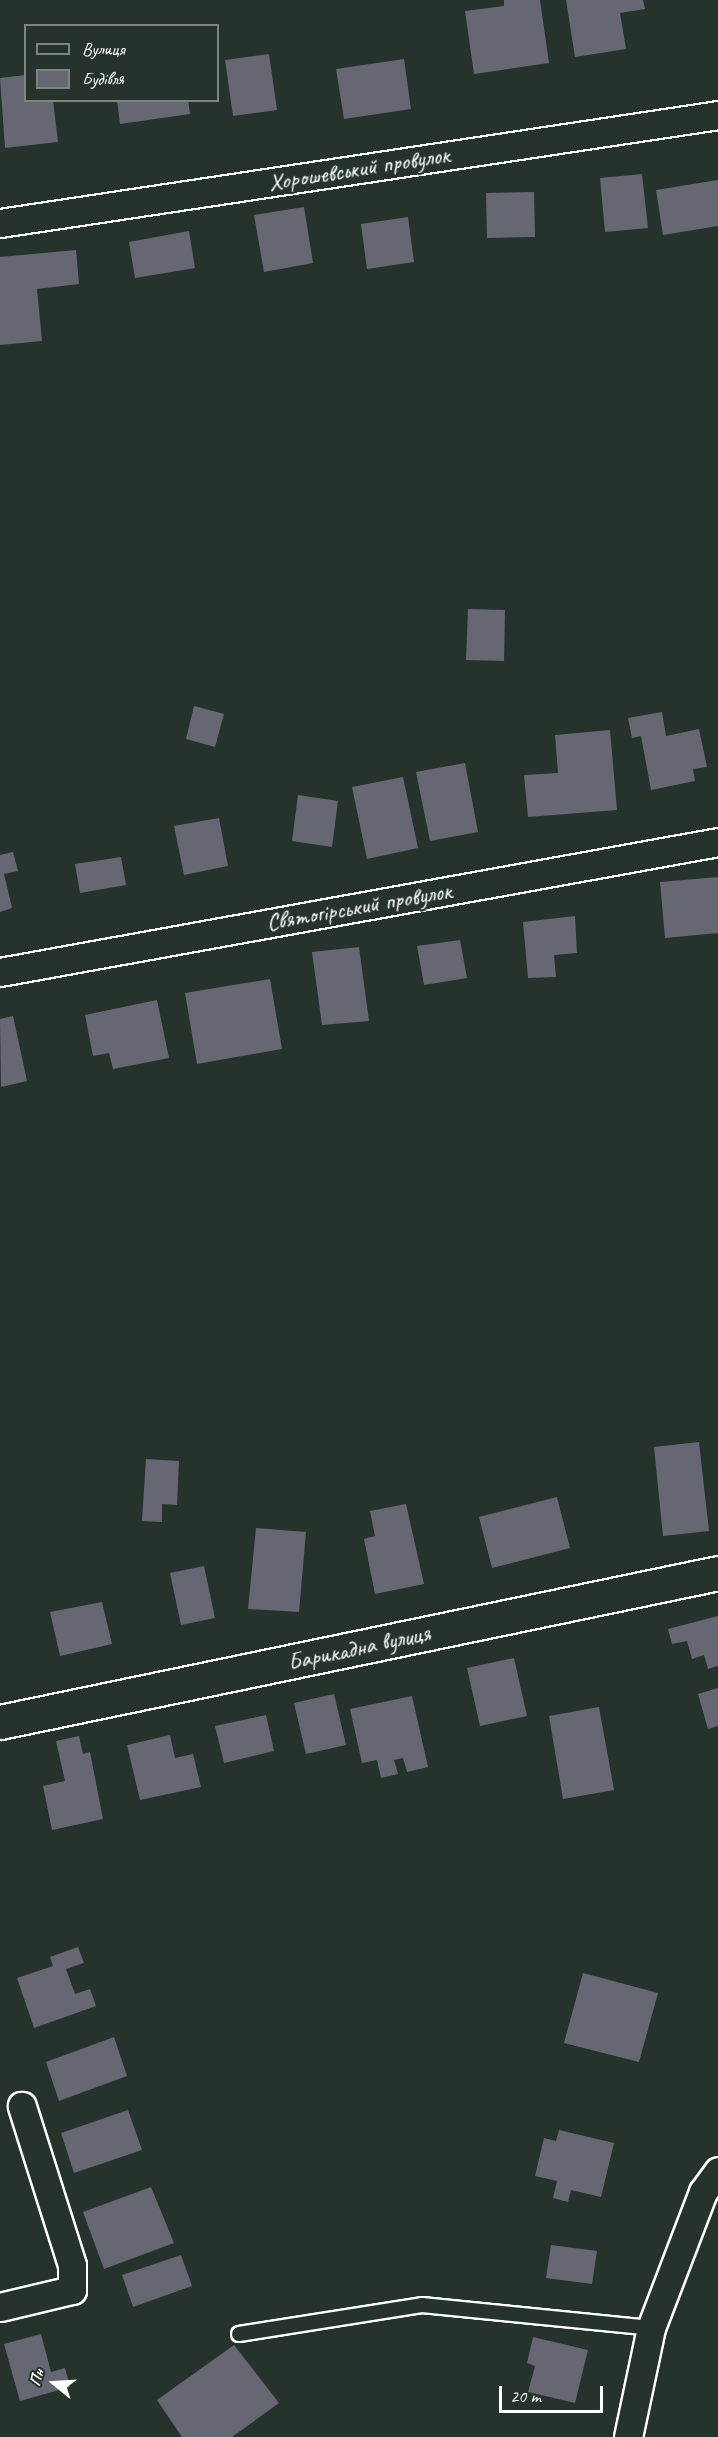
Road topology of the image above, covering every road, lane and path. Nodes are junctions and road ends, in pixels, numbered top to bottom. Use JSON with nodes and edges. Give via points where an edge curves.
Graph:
{"nodes":[{"id":1,"x":718,"y":115,"type":"edge"},
{"id":2,"x":0,"y":223,"type":"edge"},
{"id":3,"x":718,"y":842,"type":"edge"},
{"id":4,"x":0,"y":972,"type":"edge"},
{"id":5,"x":718,"y":1573,"type":"edge"},
{"id":6,"x":0,"y":1722,"type":"edge"},
{"id":7,"x":22,"y":2106,"type":"dead end"},
{"id":8,"x":718,"y":2171,"type":"edge"},
{"id":9,"x":0,"y":2307,"type":"edge"},
{"id":10,"x":651,"y":2328,"type":"junction"},
{"id":11,"x":239,"y":2334,"type":"dead end"},
{"id":12,"x":628,"y":2437,"type":"edge"}],
"edges":[{"from":1,"to":2,"type":"street","name":"Хорошевський провулок"},
{"from":3,"to":4,"type":"street","name":"Святогірський провулок"},
{"from":5,"to":6,"type":"street","name":"Барикадна вулиця"},
{"from":7,"to":9,"type":"street","via":[[72,2265],[72,2290]]},
{"from":8,"to":10,"type":"street","via":[[703,2192]]},
{"from":10,"to":11,"type":"lane","via":[[422,2305]]},
{"from":10,"to":12,"type":"street"}]}
